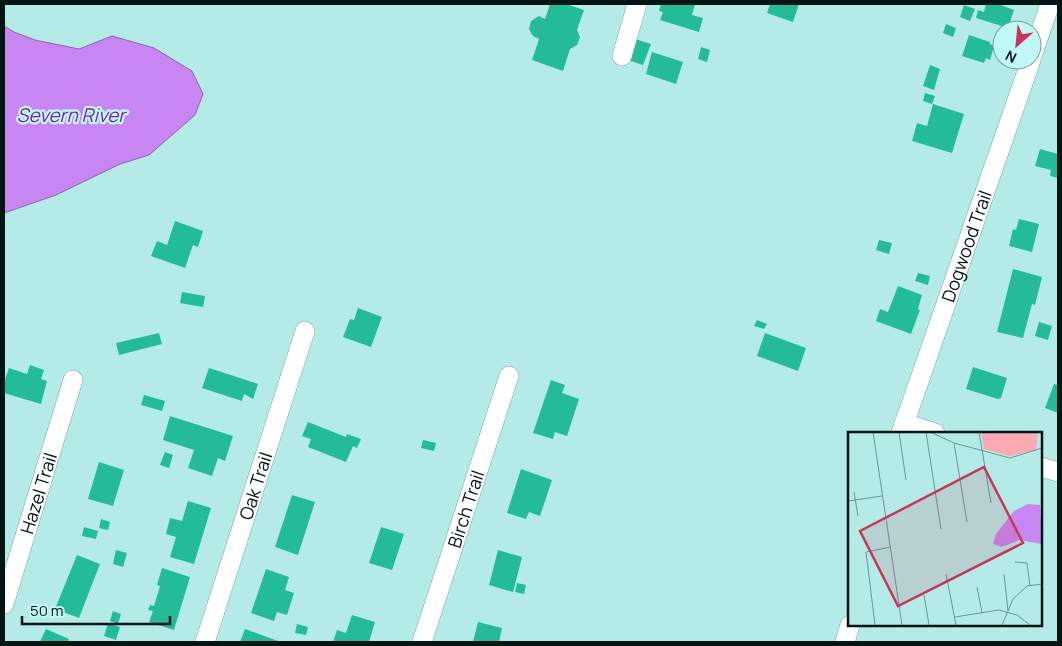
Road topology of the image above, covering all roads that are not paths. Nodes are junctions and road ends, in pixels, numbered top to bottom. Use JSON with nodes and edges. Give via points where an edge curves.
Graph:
{"nodes":[{"id":1,"x":637,"y":4,"type":"edge"},
{"id":2,"x":1050,"y":4,"type":"edge"},
{"id":3,"x":1042,"y":27,"type":"edge"},
{"id":4,"x":622,"y":56,"type":"dead end"},
{"id":5,"x":1028,"y":70,"type":"edge"},
{"id":6,"x":305,"y":331,"type":"dead end"},
{"id":7,"x":509,"y":376,"type":"dead end"},
{"id":8,"x":73,"y":380,"type":"dead end"},
{"id":9,"x":903,"y":428,"type":"edge"},
{"id":10,"x":925,"y":432,"type":"edge"},
{"id":11,"x":1042,"y":467,"type":"edge"},
{"id":12,"x":1058,"y":472,"type":"edge"},
{"id":13,"x":4,"y":604,"type":"edge"},
{"id":14,"x":850,"y":626,"type":"edge"},
{"id":15,"x":205,"y":642,"type":"edge"},
{"id":16,"x":422,"y":642,"type":"edge"},
{"id":17,"x":845,"y":642,"type":"edge"}],
"edges":[{"from":1,"to":4,"type":"street"},
{"from":2,"to":3,"type":"street"},
{"from":5,"to":9,"type":"street","name":"Dogwood Trail"},
{"from":6,"to":15,"type":"street","name":"Oak Trail"},
{"from":7,"to":16,"type":"street","name":"Birch Trail"},
{"from":8,"to":13,"type":"street","name":"Hazel Trail"},
{"from":9,"to":10,"type":"street"},
{"from":11,"to":12,"type":"street"},
{"from":14,"to":17,"type":"street"}]}
